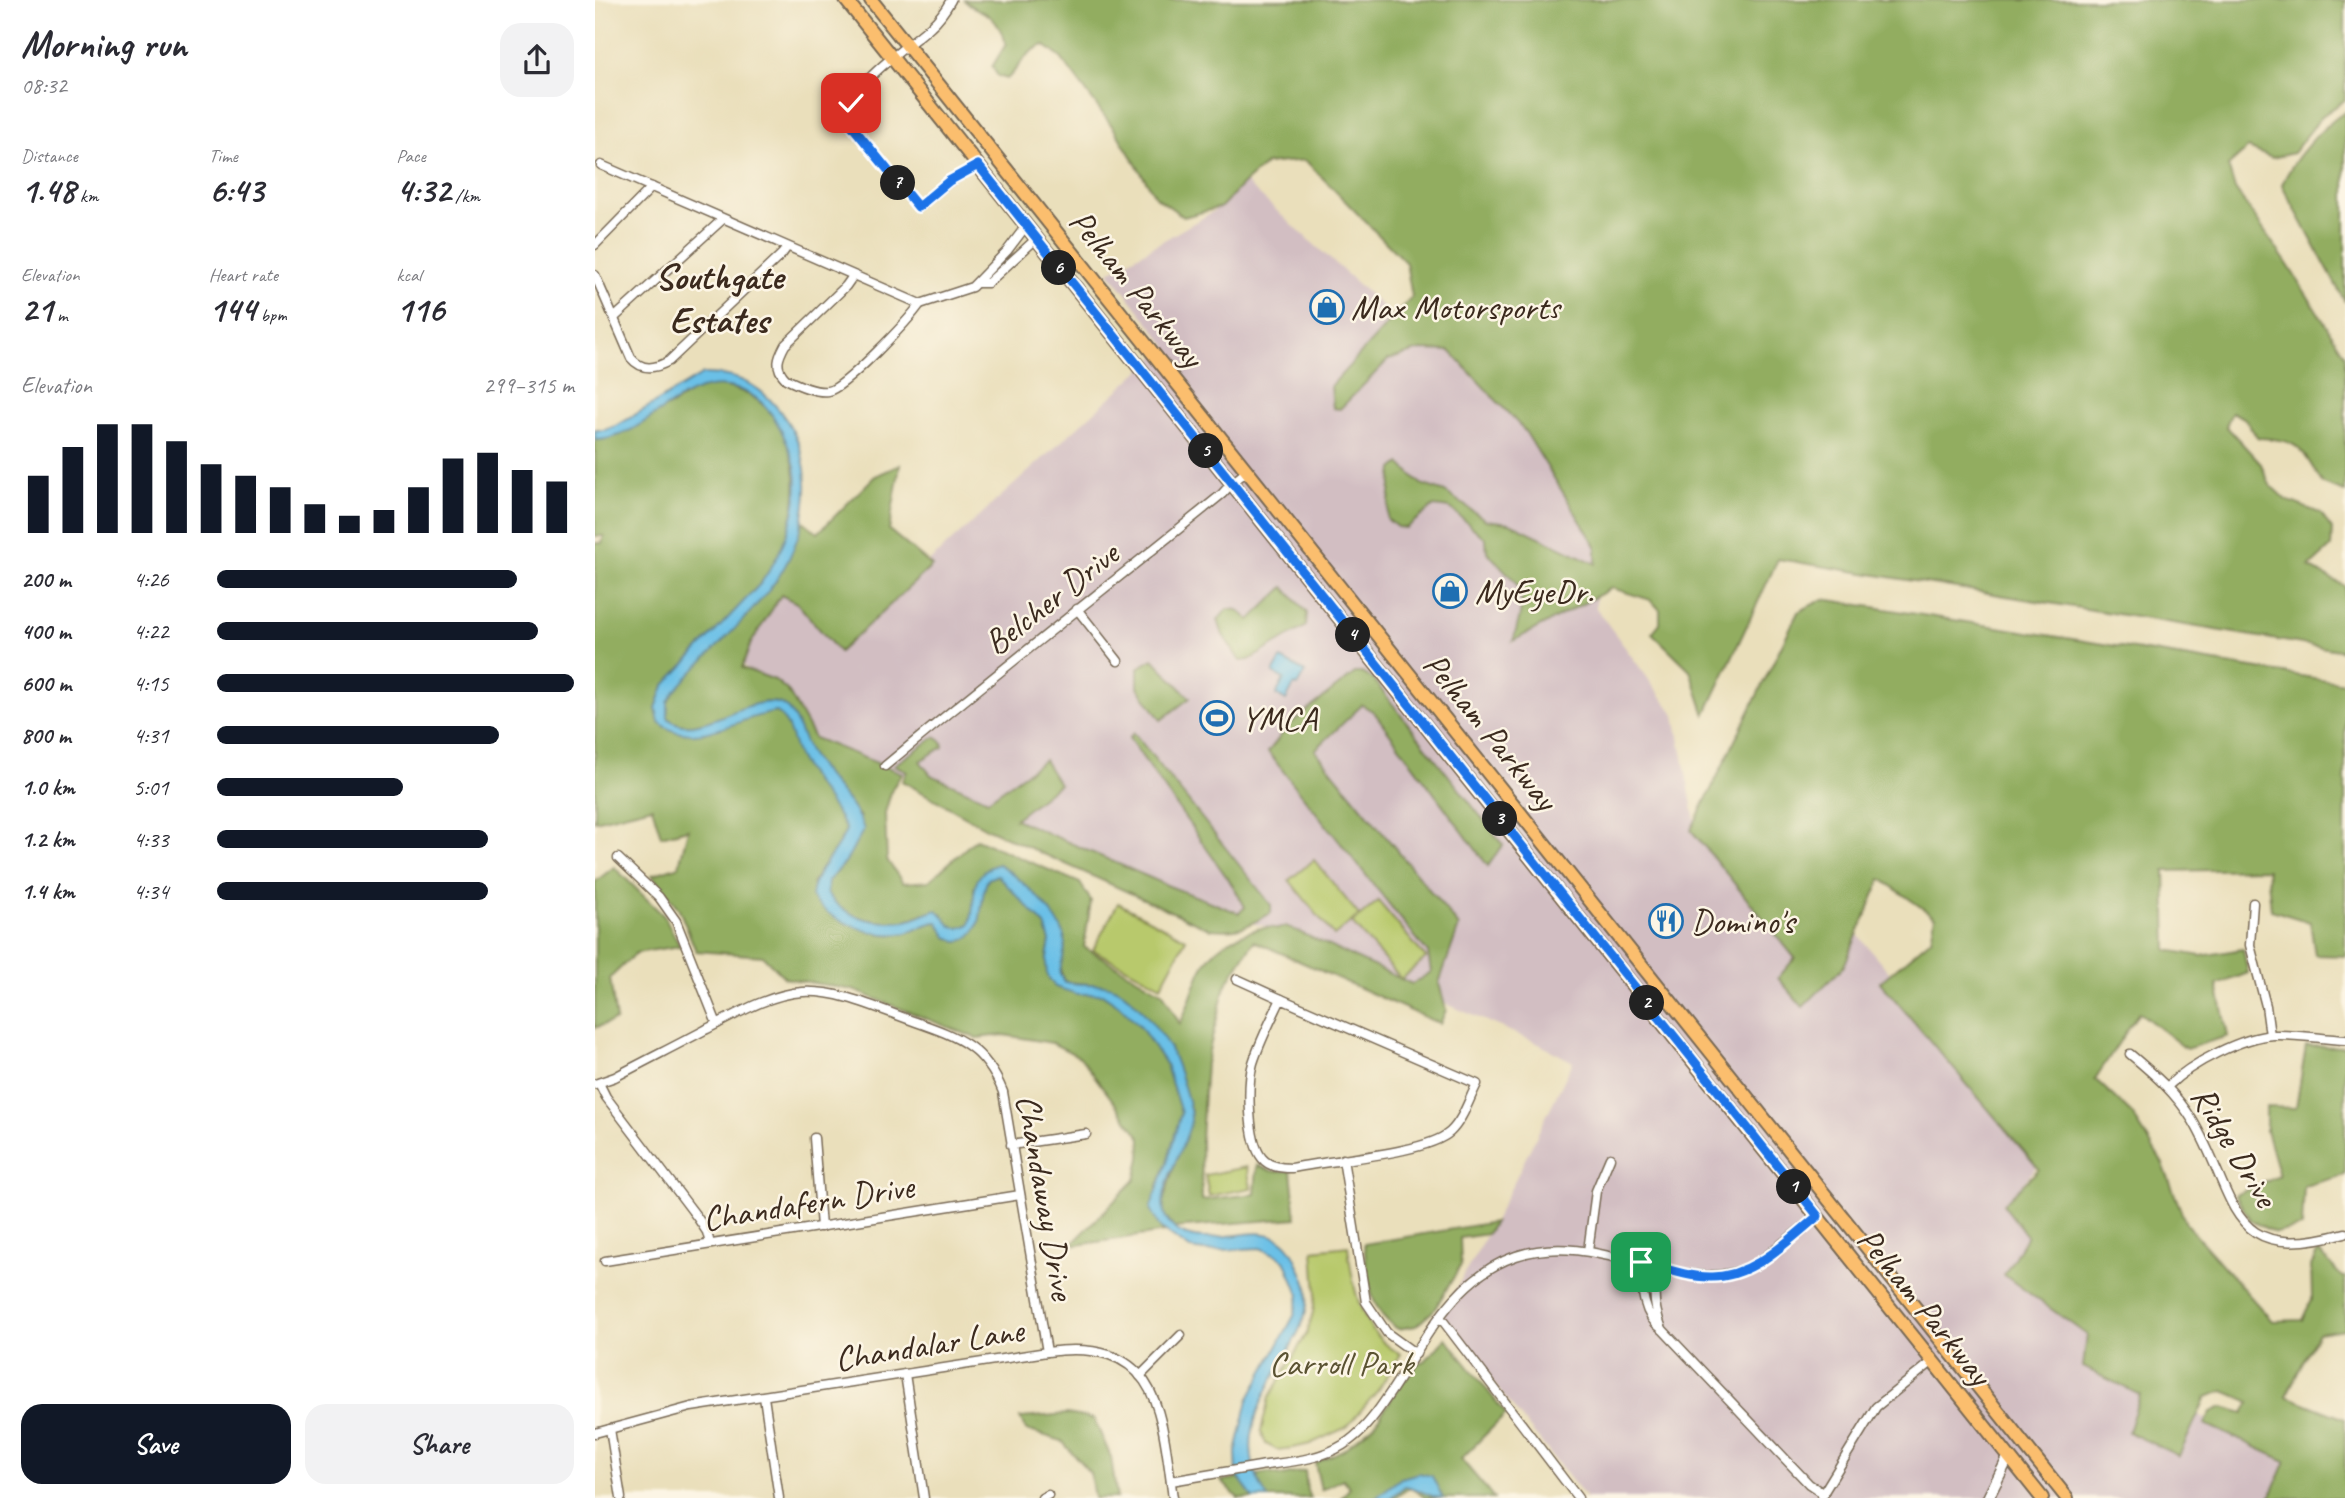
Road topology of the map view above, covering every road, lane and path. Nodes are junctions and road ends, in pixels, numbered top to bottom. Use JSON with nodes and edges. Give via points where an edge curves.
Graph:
{"nodes":[{"id":1,"x":846,"y":0,"type":"edge"},
{"id":2,"x":871,"y":0,"type":"edge"},
{"id":3,"x":951,"y":0,"type":"edge"},
{"id":4,"x":908,"y":46,"type":"junction"},
{"id":5,"x":893,"y":58,"type":"junction"},
{"id":6,"x":601,"y":165,"type":"dead end"},
{"id":7,"x":978,"y":165,"type":"junction"},
{"id":8,"x":652,"y":187,"type":"junction"},
{"id":9,"x":1041,"y":214,"type":"junction"},
{"id":10,"x":723,"y":219,"type":"junction"},
{"id":11,"x":1026,"y":226,"type":"junction"},
{"id":12,"x":1037,"y":238,"type":"junction"},
{"id":13,"x":595,"y":246,"type":"edge"},
{"id":14,"x":787,"y":247,"type":"junction"},
{"id":15,"x":595,"y":275,"type":"edge"},
{"id":16,"x":853,"y":276,"type":"junction"},
{"id":17,"x":977,"y":283,"type":"junction"},
{"id":18,"x":921,"y":304,"type":"junction"},
{"id":19,"x":614,"y":318,"type":"junction"},
{"id":20,"x":1172,"y":376,"type":"junction"},
{"id":21,"x":1156,"y":388,"type":"junction"},
{"id":22,"x":1208,"y":421,"type":"junction"},
{"id":23,"x":1192,"y":433,"type":"junction"},
{"id":24,"x":1247,"y":471,"type":"junction"},
{"id":25,"x":1232,"y":483,"type":"junction"},
{"id":26,"x":1275,"y":506,"type":"junction"},
{"id":27,"x":1259,"y":517,"type":"junction"},
{"id":28,"x":1077,"y":609,"type":"junction"},
{"id":29,"x":1377,"y":634,"type":"junction"},
{"id":30,"x":1366,"y":651,"type":"junction"},
{"id":31,"x":1118,"y":661,"type":"dead end"},
{"id":32,"x":885,"y":766,"type":"dead end"},
{"id":33,"x":1538,"y":835,"type":"junction"},
{"id":34,"x":1523,"y":848,"type":"junction"},
{"id":35,"x":618,"y":858,"type":"dead end"},
{"id":36,"x":2253,"y":903,"type":"dead end"},
{"id":37,"x":1611,"y":926,"type":"junction"},
{"id":38,"x":1596,"y":938,"type":"junction"},
{"id":39,"x":1237,"y":979,"type":"dead end"},
{"id":40,"x":1281,"y":999,"type":"junction"},
{"id":41,"x":1677,"y":1010,"type":"junction"},
{"id":42,"x":1663,"y":1023,"type":"junction"},
{"id":43,"x":717,"y":1024,"type":"junction"},
{"id":44,"x":2270,"y":1035,"type":"junction"},
{"id":45,"x":2345,"y":1040,"type":"edge"},
{"id":46,"x":2130,"y":1054,"type":"dead end"},
{"id":47,"x":597,"y":1084,"type":"edge"},
{"id":48,"x":2168,"y":1086,"type":"junction"},
{"id":49,"x":1086,"y":1134,"type":"dead end"},
{"id":50,"x":814,"y":1138,"type":"dead end"},
{"id":51,"x":1011,"y":1145,"type":"junction"},
{"id":52,"x":1610,"y":1158,"type":"dead end"},
{"id":53,"x":1343,"y":1159,"type":"junction"},
{"id":54,"x":1801,"y":1165,"type":"junction"},
{"id":55,"x":1787,"y":1178,"type":"junction"},
{"id":56,"x":1020,"y":1195,"type":"junction"},
{"id":57,"x":1832,"y":1204,"type":"junction"},
{"id":58,"x":1818,"y":1216,"type":"junction"},
{"id":59,"x":821,"y":1227,"type":"junction"},
{"id":60,"x":2345,"y":1233,"type":"edge"},
{"id":61,"x":711,"y":1244,"type":"junction"},
{"id":62,"x":1588,"y":1251,"type":"junction"},
{"id":63,"x":605,"y":1261,"type":"dead end"},
{"id":64,"x":1641,"y":1262,"type":"junction"},
{"id":65,"x":1658,"y":1267,"type":"junction"},
{"id":66,"x":1440,"y":1317,"type":"junction"},
{"id":67,"x":1662,"y":1329,"type":"junction"},
{"id":68,"x":1181,"y":1335,"type":"dead end"},
{"id":69,"x":1047,"y":1352,"type":"junction"},
{"id":70,"x":1416,"y":1354,"type":"junction"},
{"id":71,"x":1933,"y":1361,"type":"junction"},
{"id":72,"x":1958,"y":1362,"type":"junction"},
{"id":73,"x":1942,"y":1372,"type":"junction"},
{"id":74,"x":905,"y":1374,"type":"junction"},
{"id":75,"x":1140,"y":1376,"type":"junction"},
{"id":76,"x":764,"y":1397,"type":"junction"},
{"id":77,"x":610,"y":1429,"type":"junction"},
{"id":78,"x":595,"y":1433,"type":"edge"},
{"id":79,"x":2021,"y":1441,"type":"junction"},
{"id":80,"x":2009,"y":1457,"type":"junction"},
{"id":81,"x":1171,"y":1480,"type":"junction"},
{"id":82,"x":1822,"y":1496,"type":"edge"},
{"id":83,"x":621,"y":1498,"type":"edge"},
{"id":84,"x":779,"y":1498,"type":"edge"},
{"id":85,"x":925,"y":1498,"type":"edge"},
{"id":86,"x":1173,"y":1498,"type":"edge"},
{"id":87,"x":1579,"y":1498,"type":"edge"},
{"id":88,"x":1988,"y":1498,"type":"edge"},
{"id":89,"x":2042,"y":1498,"type":"edge"},
{"id":90,"x":2067,"y":1498,"type":"edge"}],
"edges":[{"from":1,"to":5,"type":"main road","name":"Pelham Parkway"},
{"from":2,"to":4,"type":"main road","name":"Pelham Parkway"},
{"from":3,"to":4,"type":"street","via":[[935,24]]},
{"from":4,"to":5,"type":"street"},
{"from":4,"to":9,"type":"main road","name":"Pelham Parkway"},
{"from":5,"to":7,"type":"main road","name":"Pelham Parkway"},
{"from":5,"to":7,"type":"street","via":[[854,97],[849,111],[852,126],[918,207],[949,181]]},
{"from":6,"to":8,"type":"street"},
{"from":7,"to":11,"type":"main road","name":"Pelham Parkway"},
{"from":8,"to":10,"type":"street"},
{"from":8,"to":13,"type":"street"},
{"from":9,"to":11,"type":"main road"},
{"from":9,"to":20,"type":"main road","name":"Pelham Parkway"},
{"from":10,"to":14,"type":"street"},
{"from":10,"to":19,"type":"street"},
{"from":11,"to":12,"type":"main road","name":"Pelham Parkway"},
{"from":11,"to":17,"type":"street"},
{"from":12,"to":17,"type":"street","via":[[988,283]]},
{"from":12,"to":21,"type":"main road","name":"Pelham Parkway"},
{"from":14,"to":16,"type":"street"},
{"from":14,"to":19,"type":"street","via":[[660,366],[648,368],[635,362]]},
{"from":15,"to":19,"type":"street"},
{"from":16,"to":18,"type":"street"},
{"from":16,"to":18,"type":"street","via":[[785,345],[778,365],[786,379],[820,391],[831,390]]},
{"from":17,"to":18,"type":"street"},
{"from":20,"to":21,"type":"main road"},
{"from":20,"to":22,"type":"main road","name":"Pelham Parkway"},
{"from":21,"to":23,"type":"main road","name":"Pelham Parkway"},
{"from":22,"to":23,"type":"main road"},
{"from":22,"to":24,"type":"main road","name":"Pelham Parkway"},
{"from":23,"to":25,"type":"main road","name":"Pelham Parkway"},
{"from":24,"to":25,"type":"street","name":"Belcher Drive"},
{"from":24,"to":26,"type":"main road","name":"Pelham Parkway"},
{"from":25,"to":27,"type":"main road","name":"Pelham Parkway"},
{"from":25,"to":28,"type":"street","name":"Belcher Drive"},
{"from":26,"to":27,"type":"main road"},
{"from":26,"to":29,"type":"main road","name":"Pelham Parkway"},
{"from":27,"to":30,"type":"main road","name":"Pelham Parkway"},
{"from":28,"to":31,"type":"street"},
{"from":28,"to":32,"type":"street","name":"Belcher Drive"},
{"from":29,"to":30,"type":"main road"},
{"from":29,"to":33,"type":"main road","name":"Pelham Parkway"},
{"from":30,"to":34,"type":"main road","name":"Pelham Parkway"},
{"from":33,"to":34,"type":"main road"},
{"from":33,"to":37,"type":"main road","name":"Pelham Parkway"},
{"from":34,"to":38,"type":"main road","name":"Pelham Parkway"},
{"from":35,"to":43,"type":"street","via":[[659,897],[676,921]]},
{"from":36,"to":44,"type":"street","via":[[2250,945]]},
{"from":37,"to":38,"type":"main road"},
{"from":37,"to":41,"type":"main road","name":"Pelham Parkway"},
{"from":38,"to":42,"type":"main road","name":"Pelham Parkway"},
{"from":39,"to":40,"type":"street"},
{"from":40,"to":53,"type":"street","via":[[1250,1078],[1249,1109],[1258,1151],[1264,1161],[1283,1168]]},
{"from":40,"to":53,"type":"street","via":[[1477,1084],[1455,1127],[1439,1140]]},
{"from":41,"to":42,"type":"main road"},
{"from":41,"to":54,"type":"main road","name":"Pelham Parkway"},
{"from":42,"to":55,"type":"main road","name":"Pelham Parkway"},
{"from":43,"to":47,"type":"street","name":"Chandaway Drive"},
{"from":43,"to":51,"type":"street","name":"Chandaway Drive","via":[[756,1005],[804,992],[844,998],[944,1032],[974,1049],[994,1072],[1005,1099]]},
{"from":44,"to":45,"type":"street"},
{"from":44,"to":48,"type":"street","via":[[2195,1064]]},
{"from":46,"to":48,"type":"street","name":"Ridge Drive"},
{"from":47,"to":61,"type":"street","via":[[697,1217]]},
{"from":48,"to":60,"type":"street","name":"Ridge Drive","via":[[2194,1123],[2230,1202],[2254,1231],[2277,1241],[2295,1242]]},
{"from":49,"to":51,"type":"street"},
{"from":50,"to":59,"type":"street"},
{"from":51,"to":56,"type":"street","name":"Chandaway Drive"},
{"from":52,"to":62,"type":"street","via":[[1597,1191]]},
{"from":53,"to":70,"type":"street","via":[[1366,1302],[1387,1334]]},
{"from":54,"to":55,"type":"main road"},
{"from":54,"to":57,"type":"main road","name":"Pelham Parkway"},
{"from":55,"to":58,"type":"main road","name":"Pelham Parkway"},
{"from":56,"to":59,"type":"street","name":"Chandafern Drive"},
{"from":56,"to":69,"type":"street","name":"Chandaway Drive"},
{"from":57,"to":58,"type":"main road"},
{"from":57,"to":72,"type":"main road","name":"Pelham Parkway"},
{"from":58,"to":65,"type":"street","via":[[1744,1271],[1711,1277]]},
{"from":58,"to":71,"type":"main road","name":"Pelham Parkway"},
{"from":59,"to":61,"type":"street","name":"Chandafern Drive"},
{"from":61,"to":63,"type":"street","name":"Chandafern Drive"},
{"from":62,"to":64,"type":"street"},
{"from":62,"to":66,"type":"street","via":[[1541,1250],[1508,1259],[1464,1288]]},
{"from":64,"to":65,"type":"street"},
{"from":64,"to":67,"type":"street","via":[[1645,1307]]},
{"from":65,"to":67,"type":"street","via":[[1654,1286]]},
{"from":66,"to":70,"type":"street"},
{"from":66,"to":87,"type":"street"},
{"from":67,"to":82,"type":"street"},
{"from":68,"to":75,"type":"street"},
{"from":69,"to":74,"type":"street","name":"Chandalar Lane"},
{"from":69,"to":75,"type":"street","name":"Chandalar Lane","via":[[1101,1351]]},
{"from":70,"to":81,"type":"street","via":[[1377,1413],[1350,1440],[1327,1453]]},
{"from":71,"to":73,"type":"main road","name":"Pelham Parkway"},
{"from":71,"to":82,"type":"street","via":[[1876,1407]]},
{"from":72,"to":73,"type":"main road"},
{"from":72,"to":79,"type":"main road","name":"Pelham Parkway"},
{"from":73,"to":80,"type":"main road","name":"Pelham Parkway"},
{"from":74,"to":76,"type":"street","name":"Chandalar Lane"},
{"from":74,"to":85,"type":"street"},
{"from":75,"to":81,"type":"street","name":"Chandalar Lane","via":[[1158,1405]]},
{"from":76,"to":77,"type":"street","name":"Chandalar Lane","via":[[691,1407]]},
{"from":76,"to":84,"type":"street"},
{"from":77,"to":78,"type":"street","name":"Chandalar Lane"},
{"from":77,"to":83,"type":"street"},
{"from":79,"to":80,"type":"main road"},
{"from":79,"to":90,"type":"main road","name":"Pelham Parkway"},
{"from":80,"to":88,"type":"street"},
{"from":80,"to":89,"type":"main road","name":"Pelham Parkway"},
{"from":81,"to":86,"type":"street","name":"Chandalar Lane"}]}
